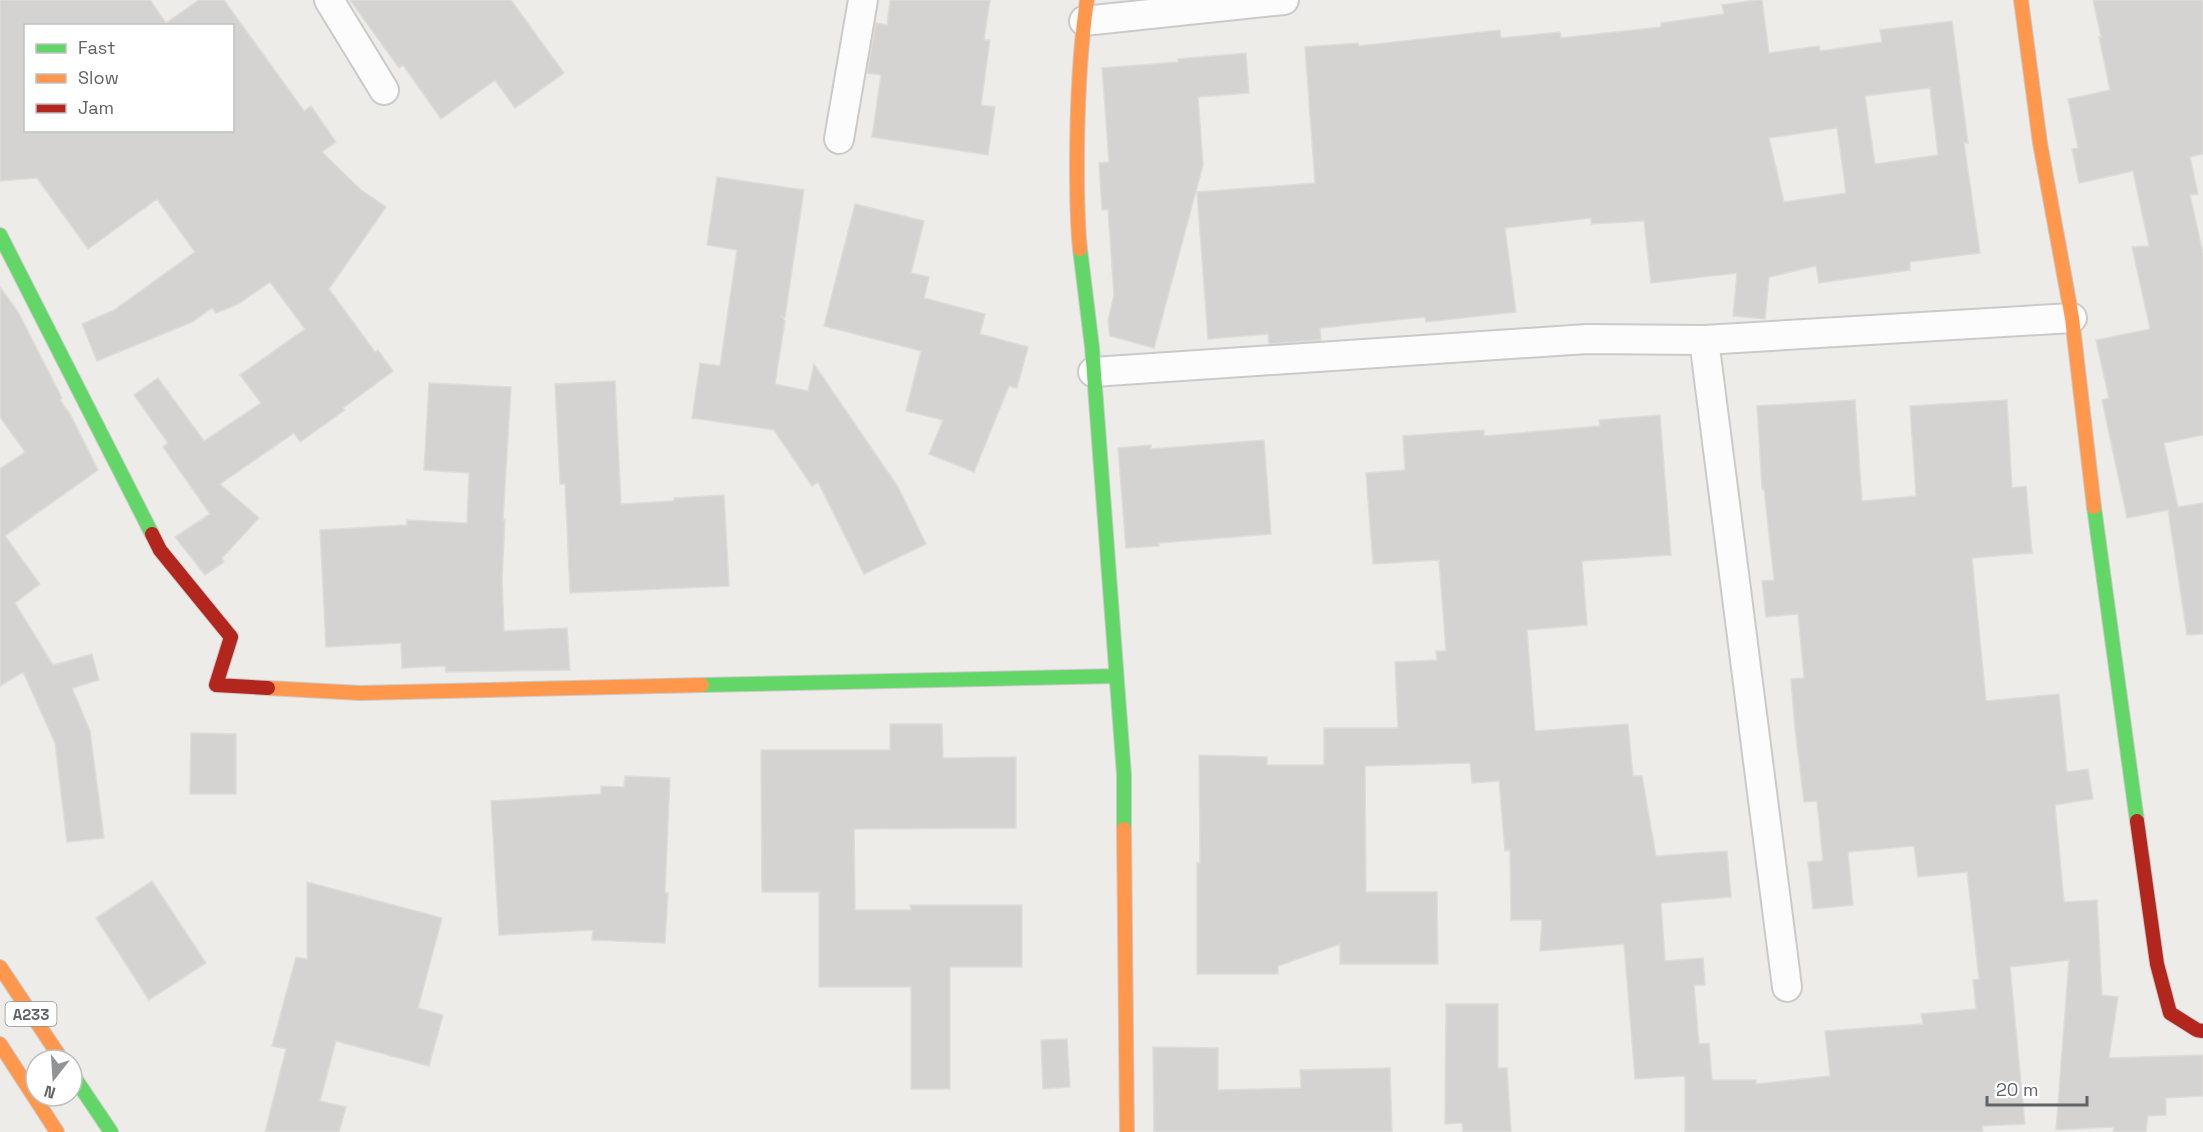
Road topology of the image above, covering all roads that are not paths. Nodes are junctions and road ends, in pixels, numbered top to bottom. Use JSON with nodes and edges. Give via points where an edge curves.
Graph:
{"nodes":[{"id":1,"x":329,"y":0,"type":"edge"},
{"id":2,"x":863,"y":0,"type":"edge"},
{"id":3,"x":1284,"y":0,"type":"edge"},
{"id":4,"x":2021,"y":0,"type":"edge"},
{"id":5,"x":1086,"y":10,"type":"edge"},
{"id":6,"x":384,"y":90,"type":"dead end"},
{"id":7,"x":839,"y":139,"type":"dead end"},
{"id":8,"x":0,"y":235,"type":"edge"},
{"id":9,"x":2072,"y":318,"type":"junction"},
{"id":10,"x":1704,"y":340,"type":"junction"},
{"id":11,"x":1093,"y":372,"type":"junction"},
{"id":12,"x":1116,"y":676,"type":"junction"},
{"id":13,"x":0,"y":967,"type":"edge"},
{"id":14,"x":1787,"y":987,"type":"dead end"},
{"id":15,"x":2203,"y":1031,"type":"edge"},
{"id":16,"x":0,"y":1044,"type":"edge"},
{"id":17,"x":54,"y":1048,"type":"edge"},
{"id":18,"x":84,"y":1092,"type":"edge"},
{"id":19,"x":57,"y":1132,"type":"edge"},
{"id":20,"x":111,"y":1132,"type":"edge"},
{"id":21,"x":1127,"y":1132,"type":"edge"}],
"edges":[{"from":1,"to":6,"type":"street"},
{"from":2,"to":7,"type":"street"},
{"from":3,"to":5,"type":"street"},
{"from":4,"to":9,"type":"main road","via":[[2040,143]]},
{"from":5,"to":11,"type":"main road","via":[[1077,135],[1077,225]]},
{"from":8,"to":12,"type":"main road","via":[[160,550],[231,637],[216,685],[360,693]]},
{"from":9,"to":10,"type":"street"},
{"from":9,"to":15,"type":"main road","via":[[2098,541],[2157,964],[2170,1013]]},
{"from":10,"to":11,"type":"street","via":[[1587,339]]},
{"from":10,"to":14,"type":"street"},
{"from":11,"to":12,"type":"main road"},
{"from":12,"to":21,"type":"main road","via":[[1124,775]]},
{"from":13,"to":17,"type":"main road","number":"A233"},
{"from":16,"to":19,"type":"main road","number":"A233"},
{"from":18,"to":20,"type":"main road"}]}
